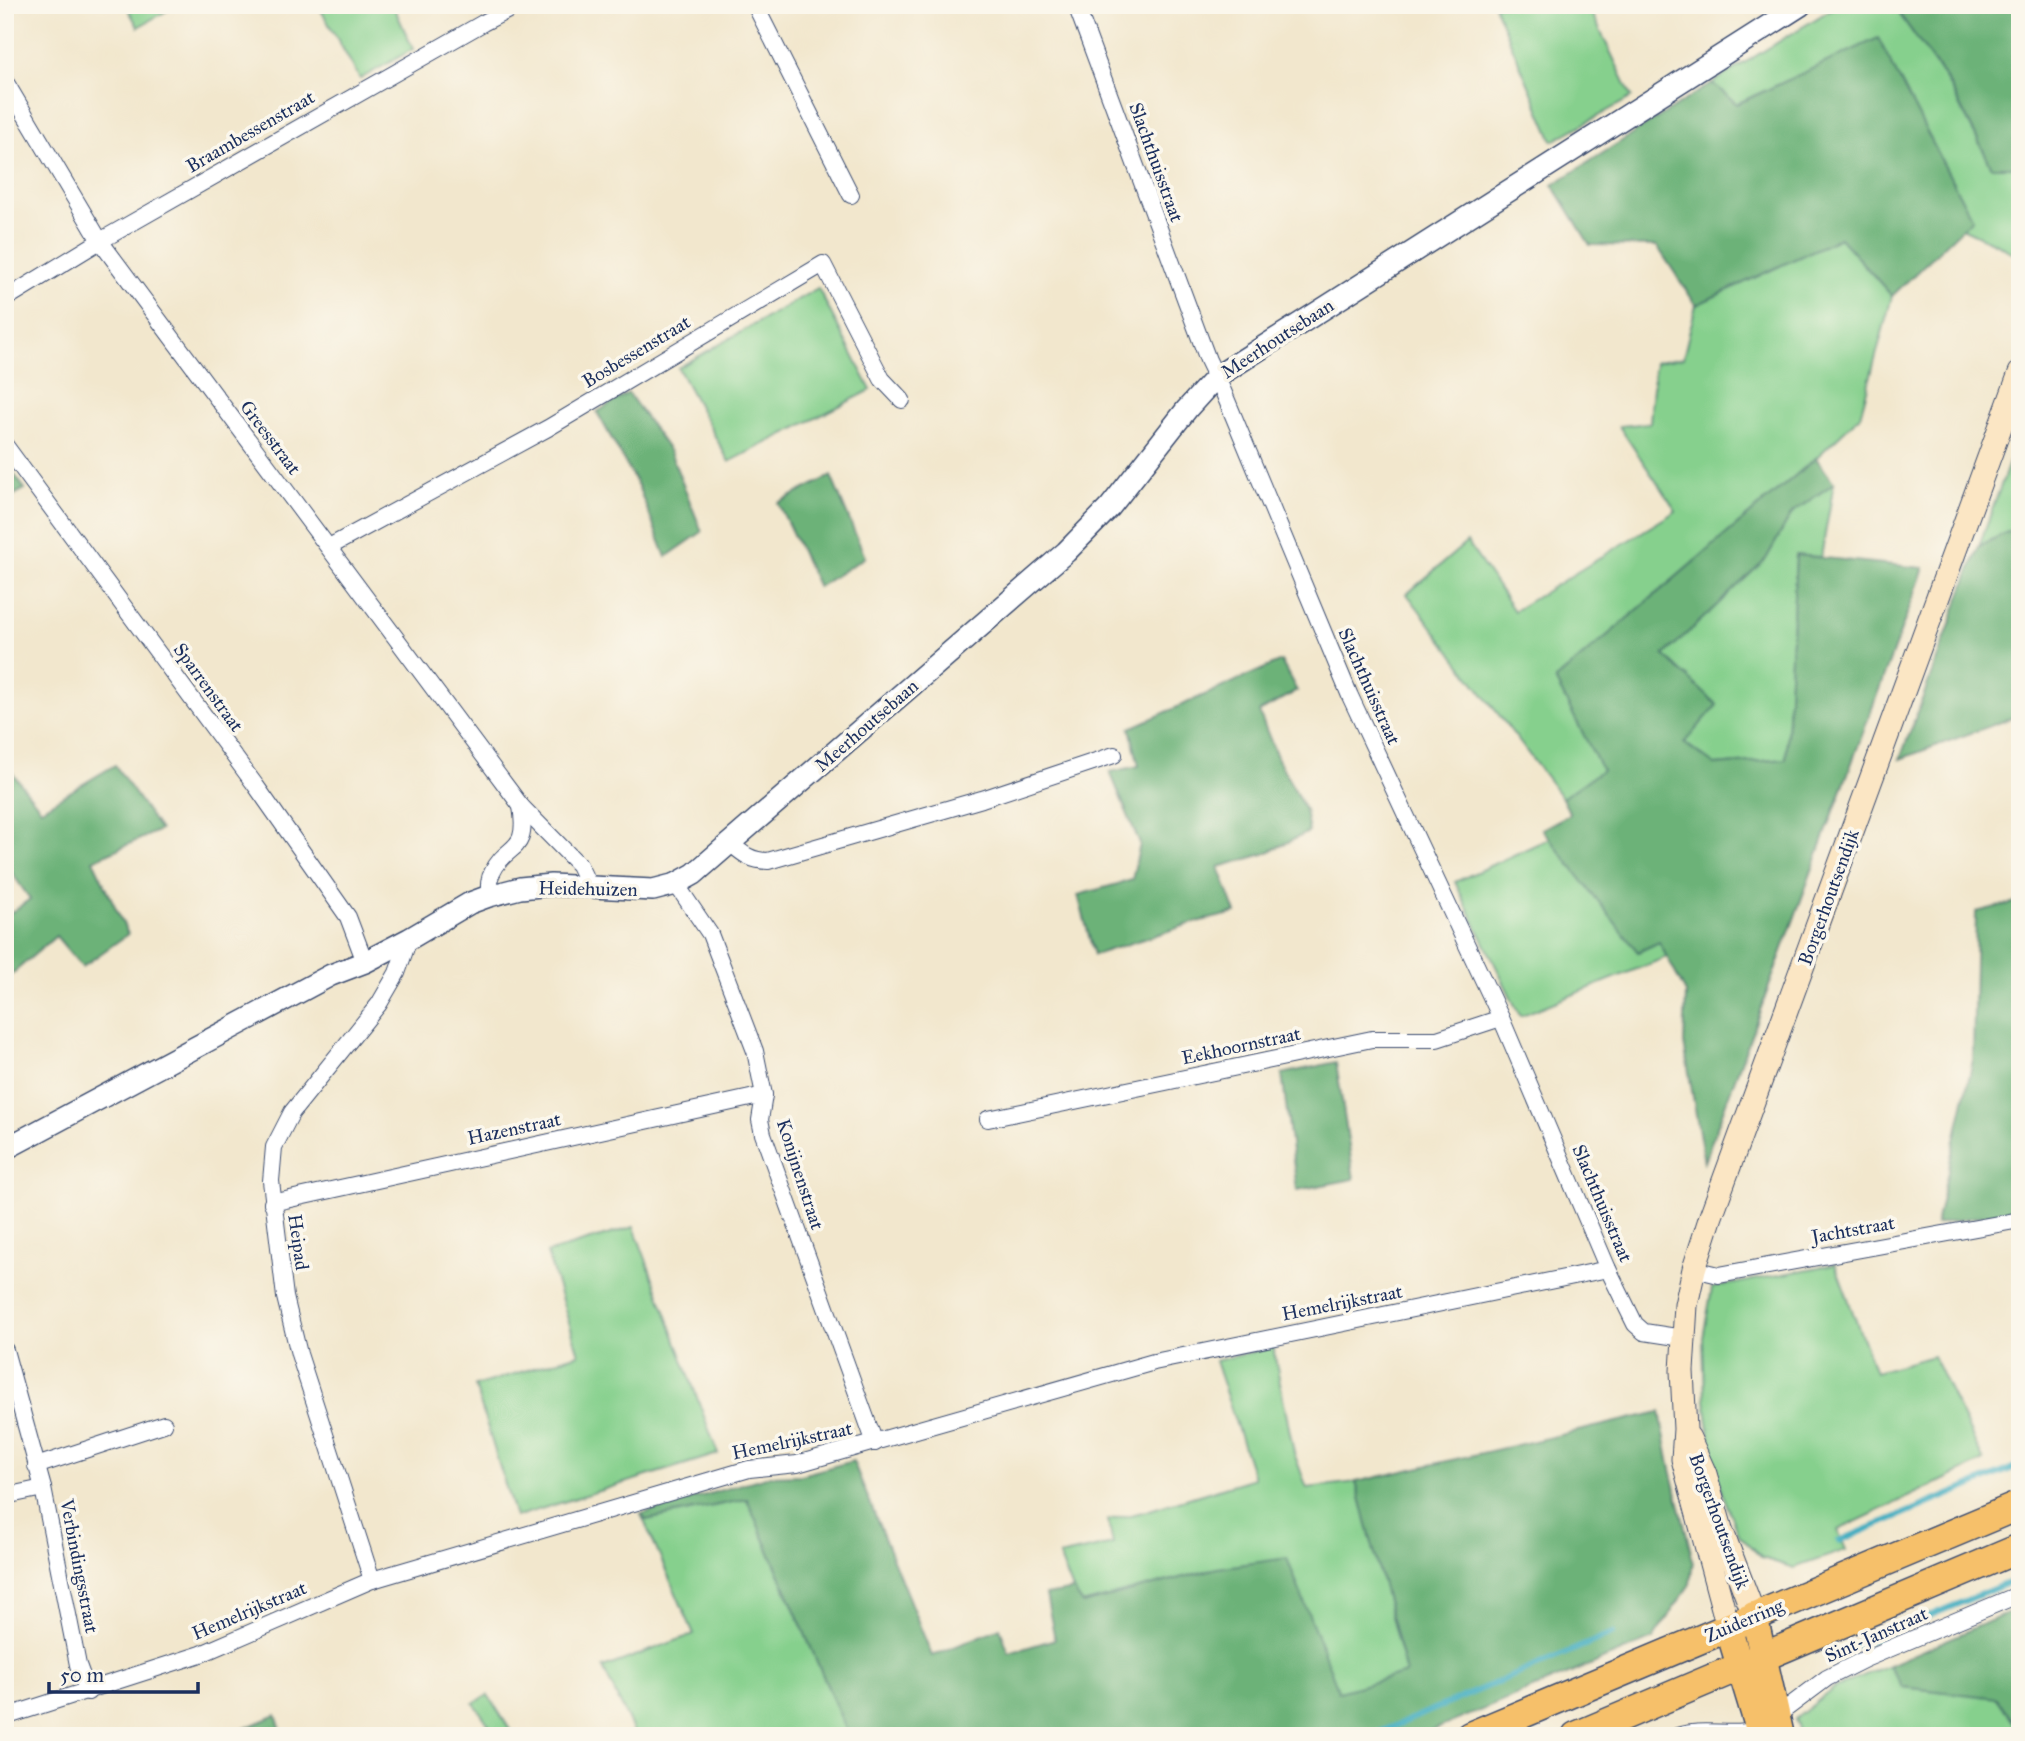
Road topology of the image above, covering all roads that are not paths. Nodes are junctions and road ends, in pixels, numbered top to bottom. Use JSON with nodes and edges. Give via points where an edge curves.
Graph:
{"nodes":[{"id":1,"x":518,"y":5,"type":"edge"},
{"id":2,"x":755,"y":5,"type":"edge"},
{"id":3,"x":1076,"y":5,"type":"edge"},
{"id":4,"x":1801,"y":5,"type":"edge"},
{"id":5,"x":5,"y":81,"type":"edge"},
{"id":6,"x":851,"y":195,"type":"dead end"},
{"id":7,"x":100,"y":241,"type":"junction"},
{"id":8,"x":5,"y":299,"type":"edge"},
{"id":9,"x":2020,"y":373,"type":"edge"},
{"id":10,"x":1216,"y":377,"type":"junction"},
{"id":11,"x":902,"y":400,"type":"dead end"},
{"id":12,"x":5,"y":445,"type":"edge"},
{"id":13,"x":328,"y":547,"type":"junction"},
{"id":14,"x":1114,"y":755,"type":"dead end"},
{"id":15,"x":521,"y":806,"type":"junction"},
{"id":16,"x":730,"y":843,"type":"junction"},
{"id":17,"x":676,"y":884,"type":"junction"},
{"id":18,"x":589,"y":886,"type":"junction"},
{"id":19,"x":489,"y":895,"type":"junction"},
{"id":20,"x":409,"y":939,"type":"junction"},
{"id":21,"x":365,"y":962,"type":"junction"},
{"id":22,"x":1501,"y":1018,"type":"junction"},
{"id":23,"x":764,"y":1095,"type":"junction"},
{"id":24,"x":988,"y":1119,"type":"dead end"},
{"id":25,"x":5,"y":1149,"type":"edge"},
{"id":26,"x":272,"y":1202,"type":"junction"},
{"id":27,"x":2020,"y":1220,"type":"edge"},
{"id":28,"x":1608,"y":1269,"type":"junction"},
{"id":29,"x":1694,"y":1269,"type":"junction"},
{"id":30,"x":1683,"y":1338,"type":"junction"},
{"id":31,"x":5,"y":1350,"type":"edge"},
{"id":32,"x":164,"y":1423,"type":"dead end"},
{"id":33,"x":1685,"y":1429,"type":"junction"},
{"id":34,"x":875,"y":1443,"type":"junction"},
{"id":35,"x":36,"y":1466,"type":"junction"},
{"id":36,"x":43,"y":1488,"type":"junction"},
{"id":37,"x":5,"y":1496,"type":"edge"},
{"id":38,"x":2020,"y":1505,"type":"edge"},
{"id":39,"x":2020,"y":1548,"type":"edge"},
{"id":40,"x":372,"y":1580,"type":"junction"},
{"id":41,"x":2020,"y":1594,"type":"edge"},
{"id":42,"x":1754,"y":1615,"type":"junction"},
{"id":43,"x":1728,"y":1627,"type":"junction"},
{"id":44,"x":1751,"y":1663,"type":"junction"},
{"id":45,"x":88,"y":1692,"type":"junction"},
{"id":46,"x":5,"y":1717,"type":"edge"},
{"id":47,"x":1769,"y":1730,"type":"edge"},
{"id":48,"x":1470,"y":1736,"type":"edge"},
{"id":49,"x":1576,"y":1736,"type":"edge"},
{"id":50,"x":1677,"y":1736,"type":"edge"}],
"edges":[{"from":1,"to":7,"type":"street","name":"Braambessenstraat"},
{"from":2,"to":6,"type":"street"},
{"from":3,"to":10,"type":"street","name":"Slachthuisstraat"},
{"from":4,"to":10,"type":"street","name":"Meerhoutsebaan"},
{"from":5,"to":7,"type":"street","name":"Greesstraat"},
{"from":7,"to":8,"type":"street","name":"Braambessenstraat"},
{"from":7,"to":13,"type":"street","name":"Greesstraat"},
{"from":9,"to":29,"type":"main road","name":"Borgerhoutsendijk"},
{"from":10,"to":16,"type":"street","name":"Meerhoutsebaan","via":[[1110,507],[1066,552]]},
{"from":10,"to":22,"type":"street","name":"Slachthuisstraat","via":[[1350,696]]},
{"from":11,"to":13,"type":"street","name":"Bosbessenstraat","via":[[882,379],[823,264],[548,428]]},
{"from":12,"to":21,"type":"street","name":"Sparrenstraat","via":[[348,917]]},
{"from":13,"to":15,"type":"street","name":"Greesstraat"},
{"from":14,"to":16,"type":"street","via":[[982,799],[768,860],[747,857]]},
{"from":15,"to":18,"type":"street","name":"Greesstraat","via":[[579,865]]},
{"from":15,"to":19,"type":"street","via":[[520,842],[492,873]]},
{"from":16,"to":17,"type":"street","name":"Heidehuizen"},
{"from":17,"to":18,"type":"street","name":"Heidehuizen","via":[[653,890]]},
{"from":17,"to":23,"type":"street","name":"Konijnenstraat","via":[[720,955],[755,1051]]},
{"from":18,"to":19,"type":"street","name":"Heidehuizen","via":[[530,887]]},
{"from":19,"to":20,"type":"street","name":"Heidehuizen"},
{"from":20,"to":21,"type":"street","name":"Heidehuizen"},
{"from":20,"to":26,"type":"street","name":"Heipad","via":[[389,988],[292,1112],[274,1147]]},
{"from":21,"to":25,"type":"street","name":"Heidehuizen","via":[[331,975]]},
{"from":22,"to":24,"type":"street","name":"Eekhoornstraat","via":[[1437,1039],[1372,1039]]},
{"from":22,"to":28,"type":"street","name":"Slachthuisstraat"},
{"from":23,"to":26,"type":"street","name":"Hazenstraat"},
{"from":23,"to":34,"type":"street","name":"Konijnenstraat","via":[[763,1134]]},
{"from":26,"to":40,"type":"street","name":"Heipad","via":[[285,1297],[299,1354]]},
{"from":27,"to":29,"type":"street","name":"Jachtstraat","via":[[1719,1275]]},
{"from":28,"to":30,"type":"street","name":"Slachthuisstraat","via":[[1635,1324],[1644,1332]]},
{"from":28,"to":34,"type":"street","name":"Hemelrijkstraat","via":[[1154,1362]]},
{"from":29,"to":30,"type":"main road","name":"Borgerhoutsendijk"},
{"from":30,"to":33,"type":"main road","name":"Borgerhoutsendijk"},
{"from":31,"to":35,"type":"street","name":"Verbindingsstraat"},
{"from":32,"to":35,"type":"street"},
{"from":33,"to":42,"type":"main road","name":"Borgerhoutsendijk"},
{"from":33,"to":43,"type":"main road","name":"Borgerhoutsendijk","via":[[1683,1459]]},
{"from":34,"to":40,"type":"street","name":"Hemelrijkstraat","via":[[797,1464],[749,1469]]},
{"from":35,"to":36,"type":"street","name":"Verbindingsstraat"},
{"from":36,"to":37,"type":"street","name":"Verbindingsstraat"},
{"from":36,"to":45,"type":"street","name":"Verbindingsstraat","via":[[78,1665]]},
{"from":38,"to":42,"type":"highway","name":"Zuiderring"},
{"from":39,"to":44,"type":"highway"},
{"from":40,"to":45,"type":"street","name":"Hemelrijkstraat","via":[[201,1654]]},
{"from":41,"to":47,"type":"street","name":"Sint-Janstraat","via":[[1827,1678],[1788,1706]]},
{"from":42,"to":43,"type":"highway","name":"Zuiderring"},
{"from":42,"to":44,"type":"main road","name":"Borgerhoutsendijk"},
{"from":43,"to":44,"type":"main road","name":"Borgerhoutsendijk"},
{"from":43,"to":48,"type":"highway","name":"Zuiderring"},
{"from":44,"to":47,"type":"main road","name":"Borgerhoutsendijk"},
{"from":44,"to":49,"type":"highway"},
{"from":45,"to":46,"type":"street","name":"Hemelrijkstraat"},
{"from":47,"to":50,"type":"street"}]}
